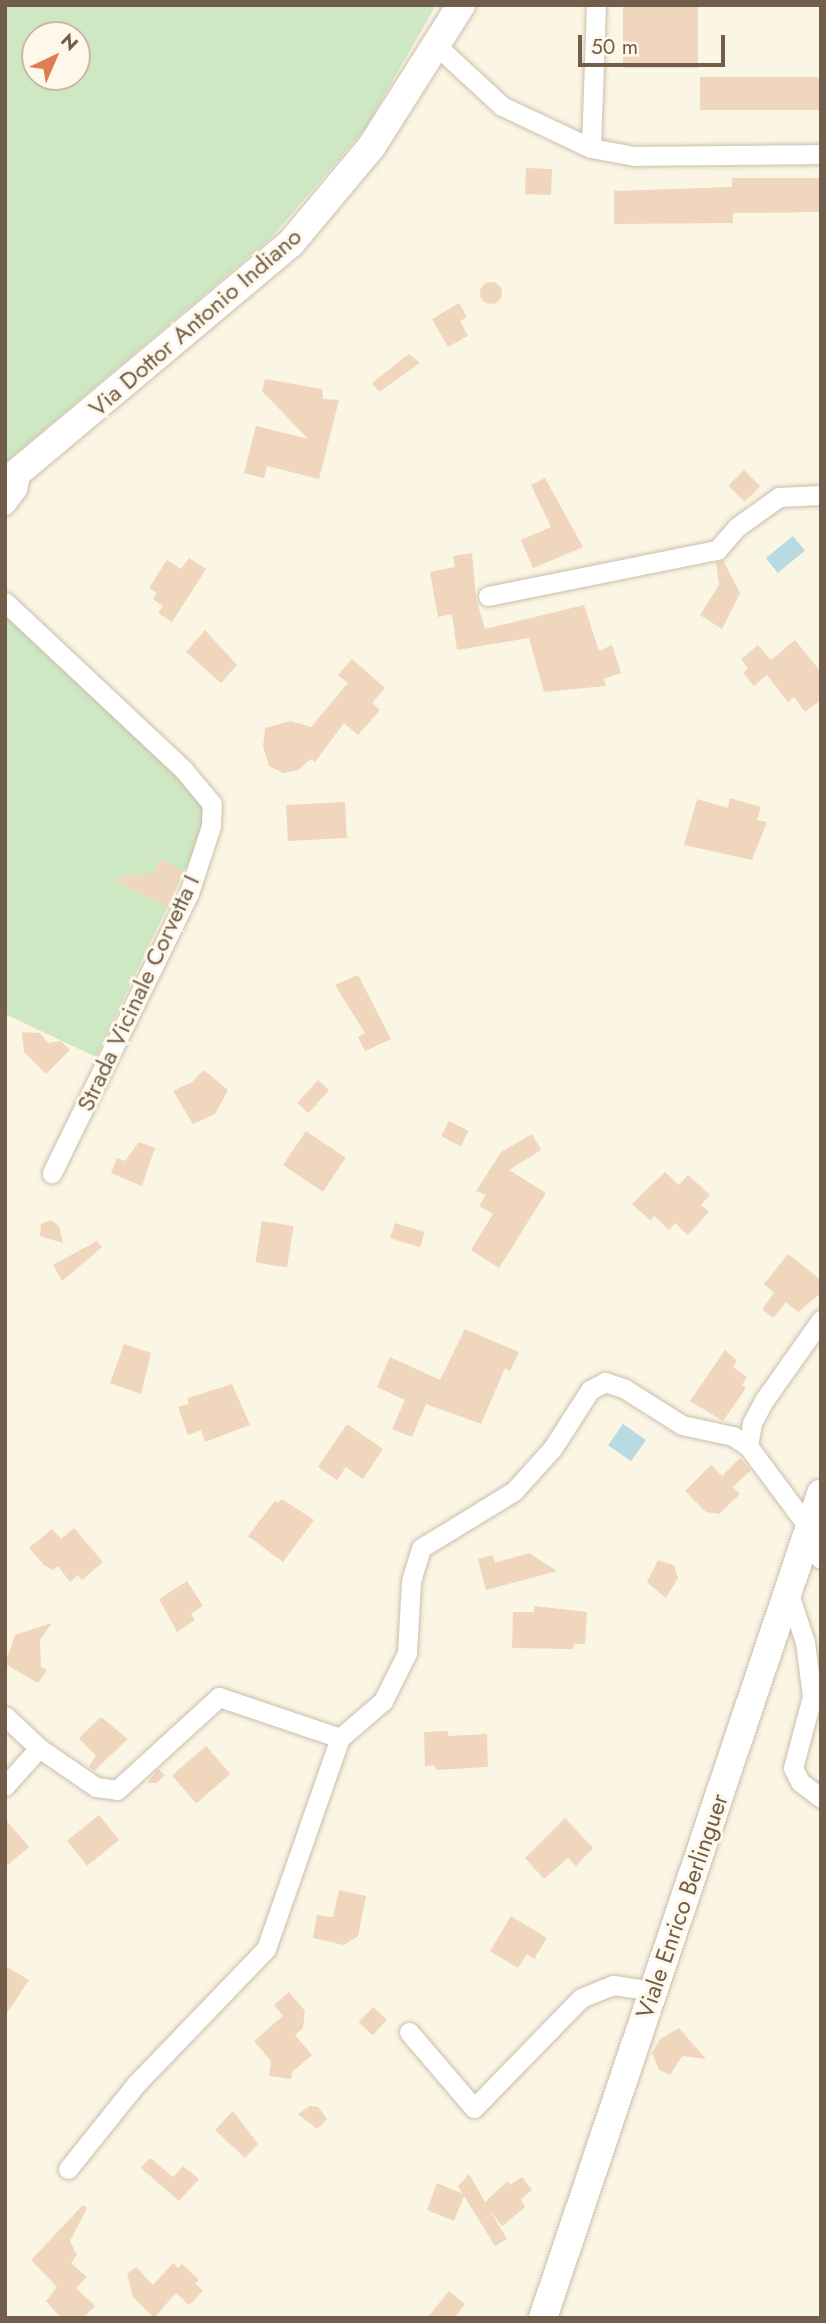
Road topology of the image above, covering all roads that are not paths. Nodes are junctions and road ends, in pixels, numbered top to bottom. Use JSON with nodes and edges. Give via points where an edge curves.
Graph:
{"nodes":[{"id":1,"x":461,"y":5,"type":"edge"},
{"id":2,"x":596,"y":5,"type":"edge"},
{"id":3,"x":437,"y":46,"type":"junction"},
{"id":4,"x":591,"y":148,"type":"junction"},
{"id":5,"x":821,"y":154,"type":"edge"},
{"id":6,"x":13,"y":476,"type":"edge"},
{"id":7,"x":821,"y":495,"type":"edge"},
{"id":8,"x":5,"y":505,"type":"edge"},
{"id":9,"x":488,"y":596,"type":"dead end"},
{"id":10,"x":5,"y":602,"type":"edge"},
{"id":11,"x":52,"y":1173,"type":"dead end"},
{"id":12,"x":821,"y":1320,"type":"edge"},
{"id":13,"x":748,"y":1446,"type":"junction"},
{"id":14,"x":821,"y":1494,"type":"edge"},
{"id":15,"x":811,"y":1543,"type":"edge"},
{"id":16,"x":788,"y":1591,"type":"junction"},
{"id":17,"x":5,"y":1716,"type":"edge"},
{"id":18,"x":340,"y":1738,"type":"junction"},
{"id":19,"x":39,"y":1748,"type":"junction"},
{"id":20,"x":5,"y":1786,"type":"edge"},
{"id":21,"x":821,"y":1798,"type":"edge"},
{"id":22,"x":653,"y":1991,"type":"junction"},
{"id":23,"x":409,"y":2032,"type":"dead end"},
{"id":24,"x":68,"y":2169,"type":"dead end"},
{"id":25,"x":543,"y":2318,"type":"edge"}],
"edges":[{"from":1,"to":3,"type":"main road","name":"Via Dottor Antonio Indiano"},
{"from":2,"to":4,"type":"street"},
{"from":3,"to":4,"type":"street","via":[[502,106]]},
{"from":3,"to":6,"type":"main road","name":"Via Dottor Antonio Indiano","via":[[372,146],[291,243]]},
{"from":4,"to":5,"type":"street","via":[[634,156]]},
{"from":6,"to":8,"type":"street","via":[[17,489]]},
{"from":7,"to":9,"type":"street","via":[[779,498],[737,527],[717,550]]},
{"from":10,"to":11,"type":"street","name":"Strada Vicinale Corvetta I","via":[[183,769],[212,804],[211,826],[189,893]]},
{"from":12,"to":13,"type":"street","via":[[765,1399],[752,1423]]},
{"from":13,"to":15,"type":"street"},
{"from":13,"to":18,"type":"street","via":[[733,1436],[682,1424],[606,1382],[590,1390],[552,1448],[514,1491],[421,1548],[411,1581],[407,1653],[383,1701]]},
{"from":14,"to":15,"type":"main road","name":"Viale Enrico Berlinguer"},
{"from":15,"to":16,"type":"main road","name":"Viale Enrico Berlinguer"},
{"from":16,"to":21,"type":"street","via":[[805,1642],[812,1697],[793,1768],[800,1782]]},
{"from":16,"to":22,"type":"main road","name":"Viale Enrico Berlinguer"},
{"from":17,"to":19,"type":"street"},
{"from":18,"to":19,"type":"street","via":[[219,1697],[117,1790],[107,1791]]},
{"from":18,"to":24,"type":"street","via":[[266,1949],[136,2084]]},
{"from":19,"to":20,"type":"street"},
{"from":22,"to":23,"type":"street","via":[[613,1985],[590,1993],[474,2108]]},
{"from":22,"to":25,"type":"main road","name":"Viale Enrico Berlinguer"}]}
